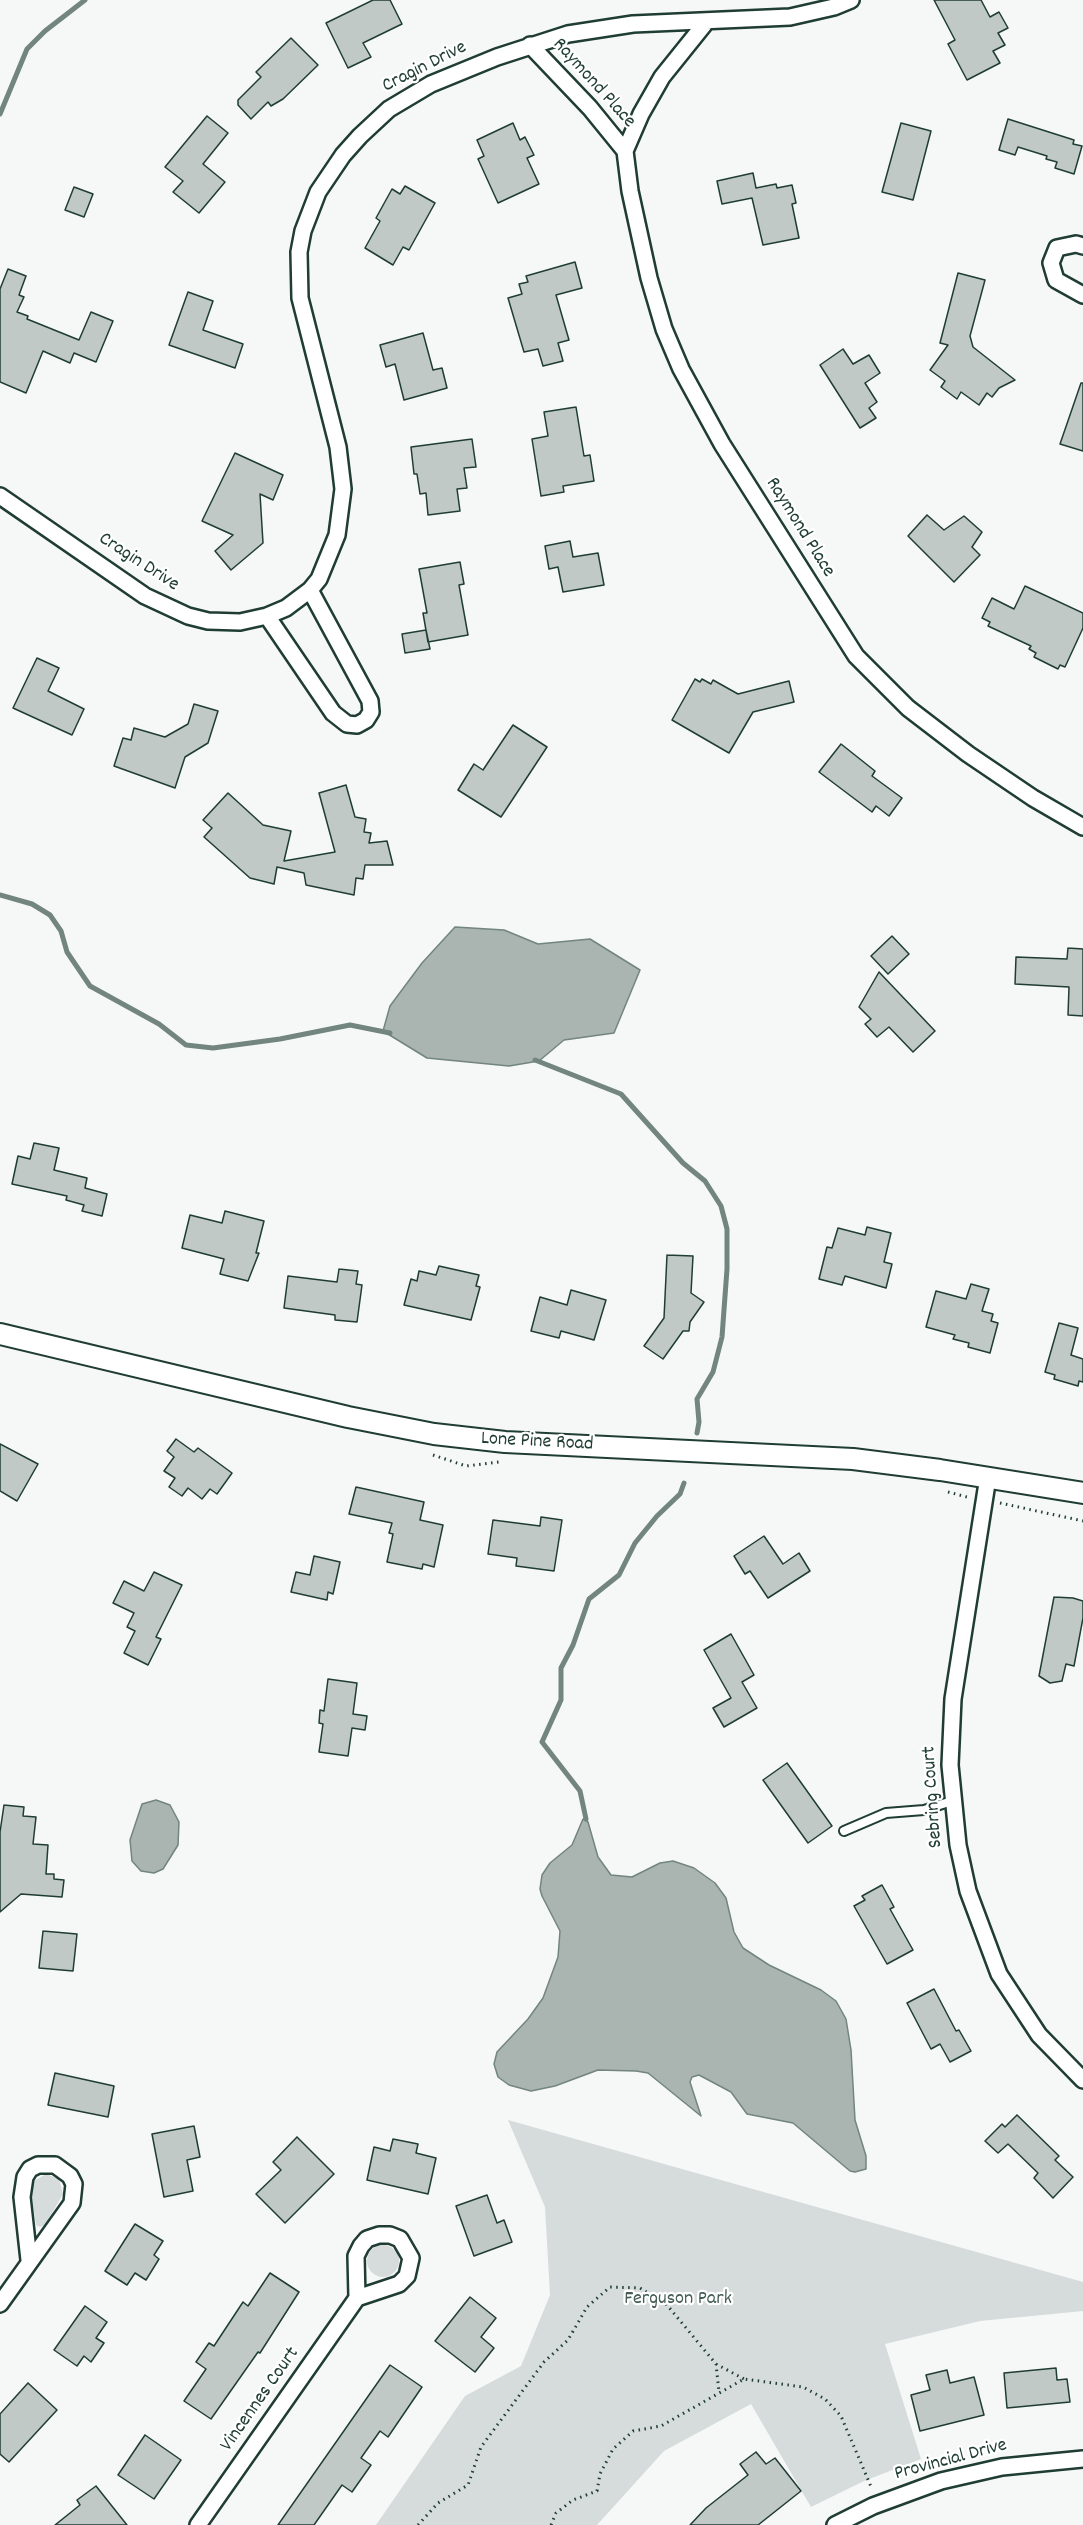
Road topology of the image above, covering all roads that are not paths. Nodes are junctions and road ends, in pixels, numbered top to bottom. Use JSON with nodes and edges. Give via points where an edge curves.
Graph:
{"nodes":[{"id":1,"x":851,"y":0,"type":"edge"},
{"id":2,"x":707,"y":21,"type":"junction"},
{"id":3,"x":530,"y":45,"type":"junction"},
{"id":4,"x":625,"y":151,"type":"junction"},
{"id":5,"x":1083,"y":246,"type":"edge"},
{"id":6,"x":1083,"y":295,"type":"edge"},
{"id":7,"x":0,"y":496,"type":"edge"},
{"id":8,"x":310,"y":590,"type":"junction"},
{"id":9,"x":267,"y":616,"type":"junction"},
{"id":10,"x":1083,"y":826,"type":"edge"},
{"id":11,"x":0,"y":1334,"type":"edge"},
{"id":12,"x":988,"y":1477,"type":"junction"},
{"id":13,"x":1083,"y":1493,"type":"edge"},
{"id":14,"x":952,"y":1801,"type":"junction"},
{"id":15,"x":844,"y":1831,"type":"dead end"},
{"id":16,"x":1083,"y":2080,"type":"edge"},
{"id":17,"x":29,"y":2260,"type":"junction"},
{"id":18,"x":357,"y":2298,"type":"junction"},
{"id":19,"x":0,"y":2304,"type":"edge"},
{"id":20,"x":1083,"y":2459,"type":"edge"},
{"id":21,"x":198,"y":2525,"type":"edge"},
{"id":22,"x":835,"y":2525,"type":"edge"}],
"edges":[{"from":1,"to":2,"type":"street","name":"Cragin Drive","via":[[790,17]]},
{"from":2,"to":3,"type":"street","name":"Cragin Drive","via":[[598,27]]},
{"from":2,"to":4,"type":"street","name":"Raymond Place","via":[[662,77]]},
{"from":3,"to":4,"type":"street","name":"Raymond Place"},
{"from":3,"to":8,"type":"street","name":"Cragin Drive","via":[[431,84],[389,110],[343,155],[309,211],[299,252],[298,286],[310,347],[338,447],[343,489],[337,535],[319,579]]},
{"from":4,"to":10,"type":"street","name":"Raymond Place","via":[[649,278],[681,369],[722,444],[840,636],[881,684],[908,708],[1003,779]]},
{"from":5,"to":6,"type":"street","via":[[1057,248],[1051,263],[1056,280]]},
{"from":7,"to":9,"type":"street","name":"Cragin Drive","via":[[145,596],[170,609],[224,623]]},
{"from":8,"to":9,"type":"street","name":"Cragin Drive"},
{"from":8,"to":9,"type":"street","via":[[370,700],[371,712],[366,720],[357,725],[347,724],[333,713]]},
{"from":11,"to":12,"type":"street","name":"Lone Pine Road","via":[[434,1434],[484,1440],[854,1459]]},
{"from":12,"to":13,"type":"street","name":"Lone Pine Road"},
{"from":12,"to":14,"type":"street","name":"Sebring Court","via":[[954,1687]]},
{"from":14,"to":15,"type":"lane","via":[[924,1810],[886,1813]]},
{"from":14,"to":16,"type":"street","name":"Sebring Court","via":[[962,1868],[988,1952],[1027,2020]]},
{"from":17,"to":17,"type":"street","via":[[22,2197],[25,2177],[38,2165],[55,2165],[74,2184],[72,2203]]},
{"from":17,"to":19,"type":"street"},
{"from":18,"to":18,"type":"street","via":[[399,2284],[407,2276],[411,2258],[400,2240],[379,2235],[361,2246],[356,2256]]},
{"from":18,"to":21,"type":"street","name":"Vincennes Court"},
{"from":20,"to":22,"type":"street","name":"Provincial Drive","via":[[1032,2462],[974,2472],[901,2494]]}]}
